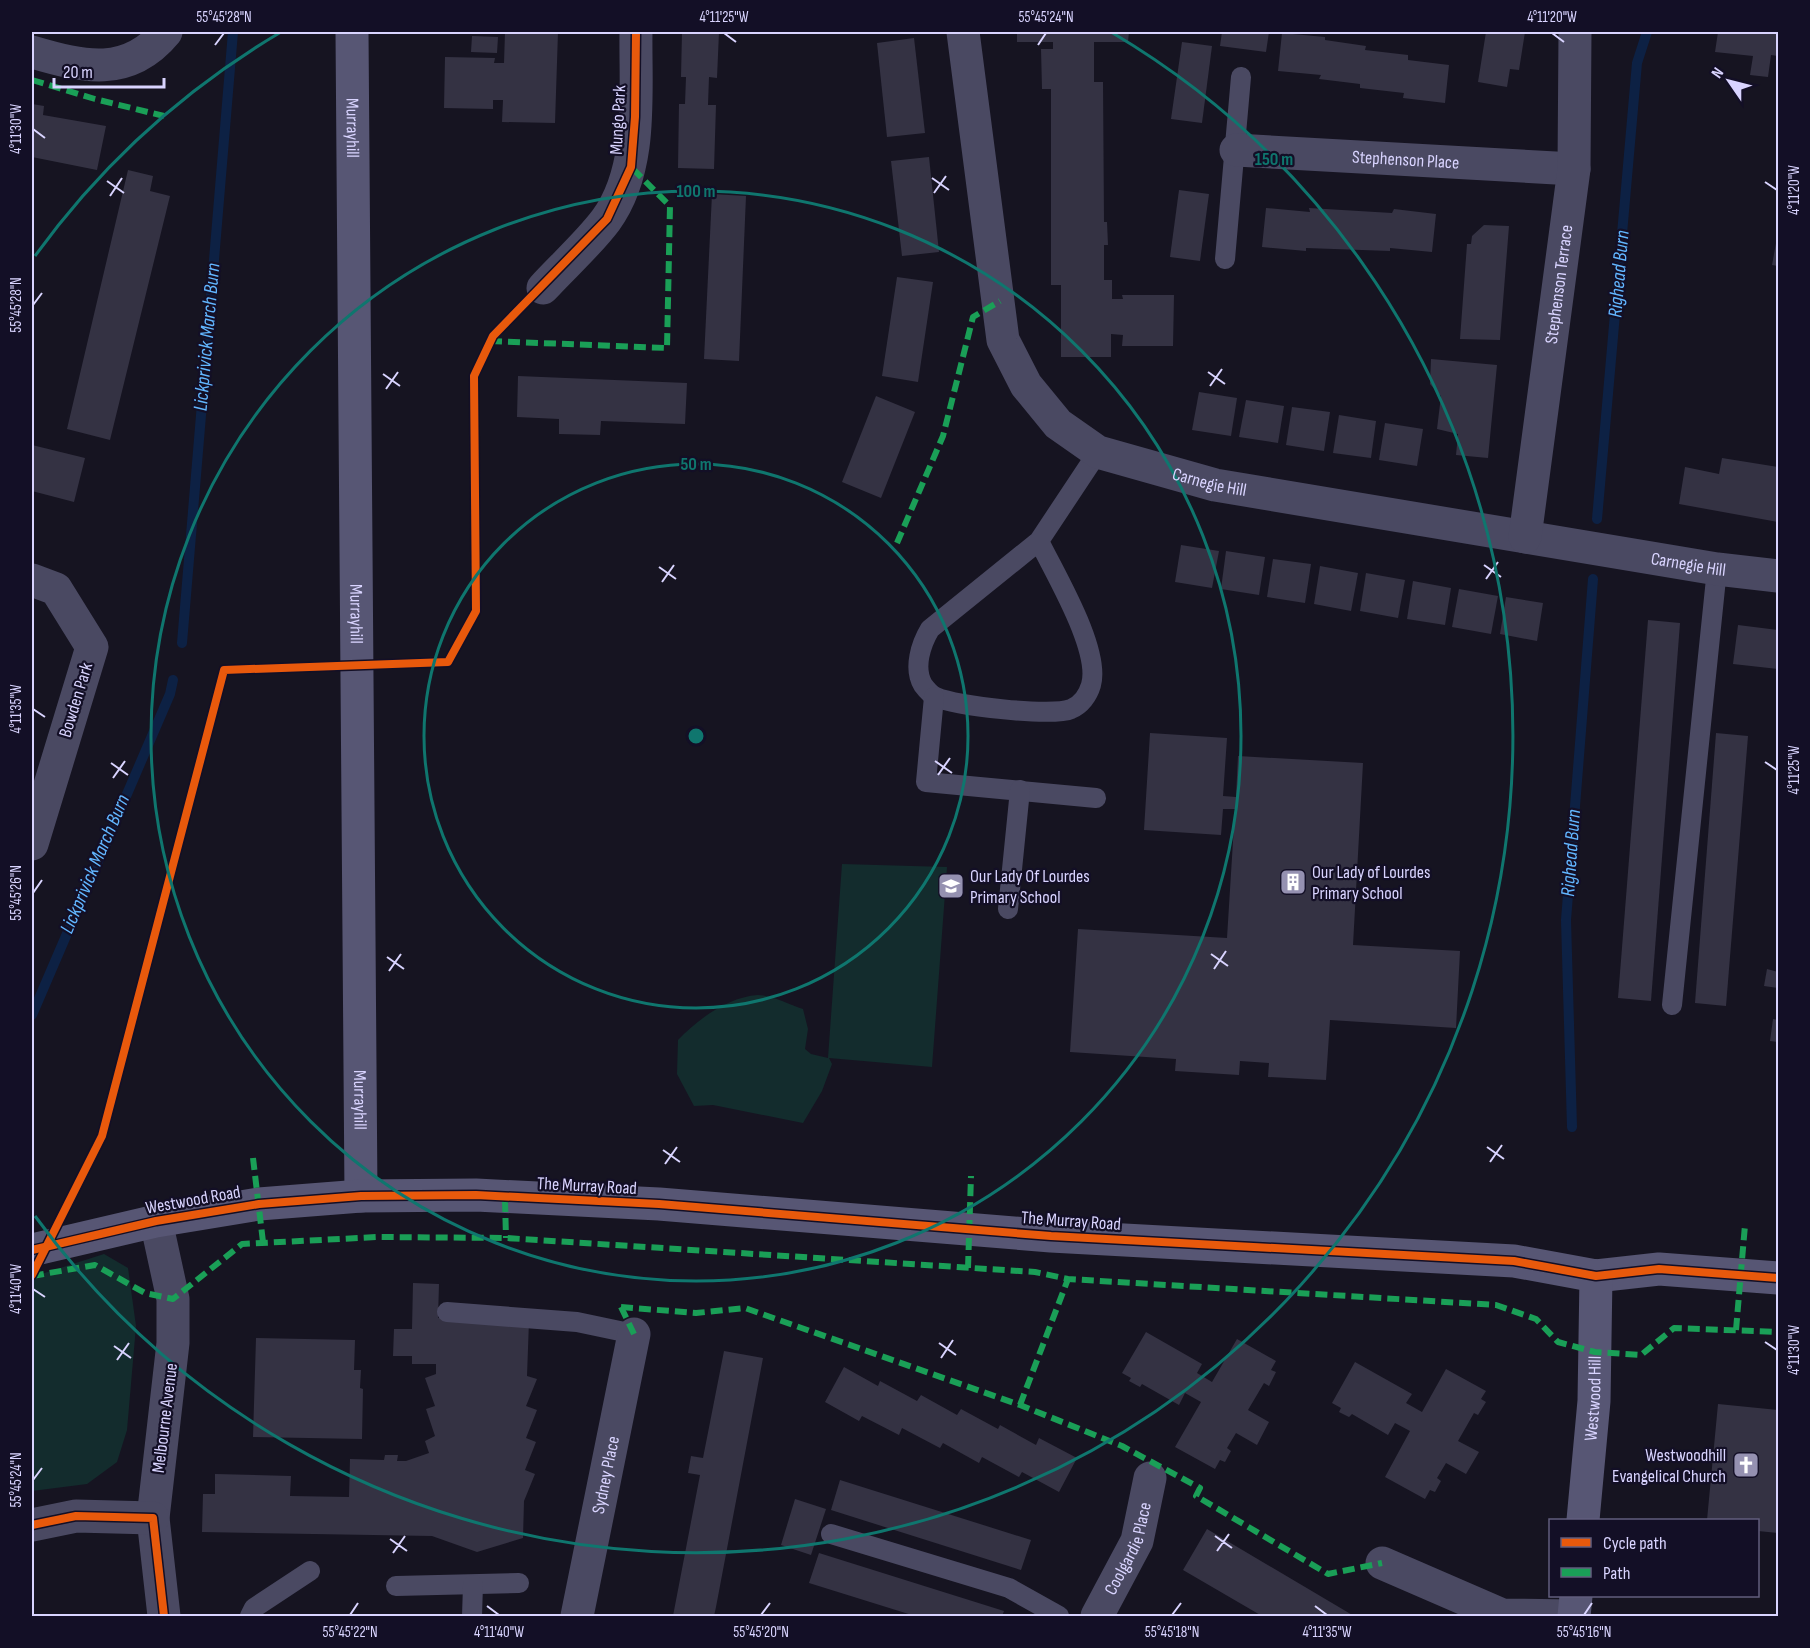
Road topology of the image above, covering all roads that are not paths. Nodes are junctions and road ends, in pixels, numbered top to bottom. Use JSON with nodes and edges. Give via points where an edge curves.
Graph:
{"nodes":[{"id":1,"x":166,"y":32,"type":"edge"},
{"id":2,"x":352,"y":32,"type":"edge"},
{"id":3,"x":636,"y":32,"type":"edge"},
{"id":4,"x":963,"y":32,"type":"edge"},
{"id":5,"x":1575,"y":32,"type":"edge"},
{"id":6,"x":32,"y":52,"type":"edge"},
{"id":7,"x":1241,"y":77,"type":"dead end"},
{"id":8,"x":1236,"y":150,"type":"junction"},
{"id":9,"x":1574,"y":169,"type":"junction"},
{"id":10,"x":1225,"y":260,"type":"dead end"},
{"id":11,"x":543,"y":288,"type":"dead end"},
{"id":12,"x":1098,"y":452,"type":"junction"},
{"id":13,"x":1525,"y":537,"type":"junction"},
{"id":14,"x":1039,"y":542,"type":"junction"},
{"id":15,"x":1717,"y":569,"type":"junction"},
{"id":16,"x":1779,"y":576,"type":"edge"},
{"id":17,"x":32,"y":580,"type":"edge"},
{"id":18,"x":934,"y":697,"type":"junction"},
{"id":19,"x":1020,"y":790,"type":"junction"},
{"id":20,"x":1096,"y":798,"type":"dead end"},
{"id":21,"x":32,"y":844,"type":"edge"},
{"id":22,"x":1008,"y":909,"type":"dead end"},
{"id":23,"x":1672,"y":1005,"type":"dead end"},
{"id":24,"x":361,"y":1196,"type":"junction"},
{"id":25,"x":156,"y":1221,"type":"junction"},
{"id":26,"x":32,"y":1250,"type":"edge"},
{"id":27,"x":1596,"y":1276,"type":"junction"},
{"id":28,"x":1779,"y":1278,"type":"edge"},
{"id":29,"x":447,"y":1312,"type":"dead end"},
{"id":30,"x":634,"y":1334,"type":"joint"},
{"id":31,"x":1150,"y":1478,"type":"dead end"},
{"id":32,"x":153,"y":1518,"type":"junction"},
{"id":33,"x":1583,"y":1519,"type":"edge"},
{"id":34,"x":32,"y":1525,"type":"edge"},
{"id":35,"x":831,"y":1534,"type":"dead end"},
{"id":36,"x":1382,"y":1563,"type":"dead end"},
{"id":37,"x":310,"y":1571,"type":"dead end"},
{"id":38,"x":519,"y":1583,"type":"dead end"},
{"id":39,"x":473,"y":1585,"type":"junction"},
{"id":40,"x":396,"y":1586,"type":"dead end"},
{"id":41,"x":1576,"y":1597,"type":"edge"},
{"id":42,"x":1574,"y":1616,"type":"edge"},
{"id":43,"x":164,"y":1617,"type":"edge"},
{"id":44,"x":250,"y":1617,"type":"edge"},
{"id":45,"x":472,"y":1617,"type":"edge"},
{"id":46,"x":577,"y":1617,"type":"edge"},
{"id":47,"x":1059,"y":1617,"type":"edge"},
{"id":48,"x":1097,"y":1617,"type":"edge"}],
"edges":[{"from":1,"to":6,"type":"street","via":[[147,51],[126,61],[99,66],[64,62]]},
{"from":2,"to":24,"type":"street","name":"Murrayhill"},
{"from":3,"to":11,"type":"street","name":"Mungo Park","via":[[631,167],[607,219]]},
{"from":4,"to":12,"type":"street","name":"Carnegie Hill","via":[[1003,339],[1026,386],[1058,424]]},
{"from":5,"to":9,"type":"street","name":"Stephenson Terrace"},
{"from":7,"to":8,"type":"lane"},
{"from":8,"to":9,"type":"street","name":"Stephenson Place"},
{"from":8,"to":10,"type":"lane"},
{"from":9,"to":13,"type":"street","name":"Stephenson Terrace"},
{"from":12,"to":13,"type":"street","name":"Carnegie Hill","via":[[1215,485]]},
{"from":12,"to":14,"type":"lane"},
{"from":13,"to":15,"type":"street","name":"Carnegie Hill"},
{"from":14,"to":18,"type":"lane","via":[[930,629],[921,643],[918,674]]},
{"from":14,"to":18,"type":"lane","via":[[1090,652],[1091,686],[1083,700],[1071,709],[1054,712],[957,704]]},
{"from":15,"to":16,"type":"street","name":"Carnegie Hill"},
{"from":15,"to":23,"type":"lane"},
{"from":17,"to":21,"type":"street","name":"Bowden Park","via":[[57,589],[92,646]]},
{"from":18,"to":19,"type":"lane","via":[[927,782]]},
{"from":19,"to":20,"type":"lane"},
{"from":19,"to":22,"type":"lane"},
{"from":24,"to":25,"type":"street","name":"Westwood Road","via":[[259,1204]]},
{"from":24,"to":27,"type":"street","name":"The Murray Road","via":[[476,1196],[659,1204],[1051,1236],[1514,1261]]},
{"from":25,"to":26,"type":"street","name":"Westwood Road"},
{"from":25,"to":32,"type":"street","name":"Melbourne Avenue","via":[[168,1268],[174,1343]]},
{"from":27,"to":28,"type":"street","name":"The Murray Road","via":[[1659,1269]]},
{"from":27,"to":33,"type":"street","name":"Westwood Hill","via":[[1594,1401]]},
{"from":29,"to":30,"type":"lane","via":[[578,1322]]},
{"from":30,"to":46,"type":"street","name":"Sydney Place"},
{"from":31,"to":48,"type":"street","name":"Coolgardie Place","via":[[1137,1541]]},
{"from":32,"to":34,"type":"street","via":[[76,1516]]},
{"from":32,"to":43,"type":"street","name":"Melbourne Avenue"},
{"from":35,"to":47,"type":"lane","via":[[1009,1588]]},
{"from":36,"to":42,"type":"street","via":[[1502,1615]]},
{"from":37,"to":44,"type":"lane","via":[[254,1608]]},
{"from":38,"to":39,"type":"lane"},
{"from":39,"to":40,"type":"lane"},
{"from":39,"to":45,"type":"lane"},
{"from":41,"to":42,"type":"street"}]}
